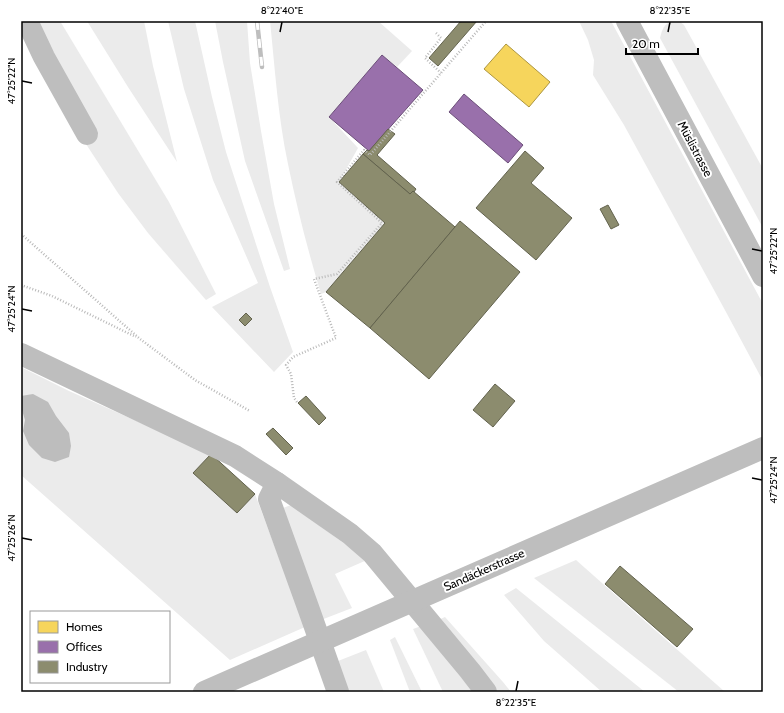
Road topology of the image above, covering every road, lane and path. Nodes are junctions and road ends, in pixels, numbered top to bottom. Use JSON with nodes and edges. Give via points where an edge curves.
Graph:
{"nodes":[{"id":1,"x":27,"y":21,"type":"edge"},
{"id":2,"x":486,"y":21,"type":"edge"},
{"id":3,"x":627,"y":21,"type":"edge"},
{"id":4,"x":436,"y":34,"type":"dead end"},
{"id":5,"x":441,"y":73,"type":"junction"},
{"id":6,"x":87,"y":134,"type":"dead end"},
{"id":7,"x":21,"y":234,"type":"edge"},
{"id":8,"x":763,"y":276,"type":"edge"},
{"id":9,"x":21,"y":285,"type":"edge"},
{"id":10,"x":140,"y":338,"type":"junction"},
{"id":11,"x":21,"y":354,"type":"edge"},
{"id":12,"x":297,"y":402,"type":"dead end"},
{"id":13,"x":250,"y":411,"type":"dead end"},
{"id":14,"x":763,"y":448,"type":"edge"},
{"id":15,"x":277,"y":483,"type":"junction"},
{"id":16,"x":204,"y":692,"type":"edge"},
{"id":17,"x":338,"y":692,"type":"edge"},
{"id":18,"x":486,"y":692,"type":"edge"}],
"edges":[{"from":1,"to":6,"type":"street"},
{"from":2,"to":5,"type":"path"},
{"from":3,"to":8,"type":"street","name":"Müslistrasse"},
{"from":4,"to":5,"type":"path","via":[[441,38],[425,58]]},
{"from":5,"to":12,"type":"path","via":[[370,155],[364,150],[337,182],[382,223],[337,274],[314,279],[336,338],[293,357],[286,365],[291,374],[294,398]]},
{"from":7,"to":10,"type":"path"},
{"from":9,"to":10,"type":"path","via":[[52,296]]},
{"from":10,"to":13,"type":"path","via":[[195,380]]},
{"from":11,"to":15,"type":"street","via":[[235,456]]},
{"from":14,"to":16,"type":"street","name":"Sandäckerstrasse","bridge":true},
{"from":15,"to":17,"type":"street","via":[[269,499]]},
{"from":15,"to":18,"type":"street","via":[[350,534],[372,553]]}]}
